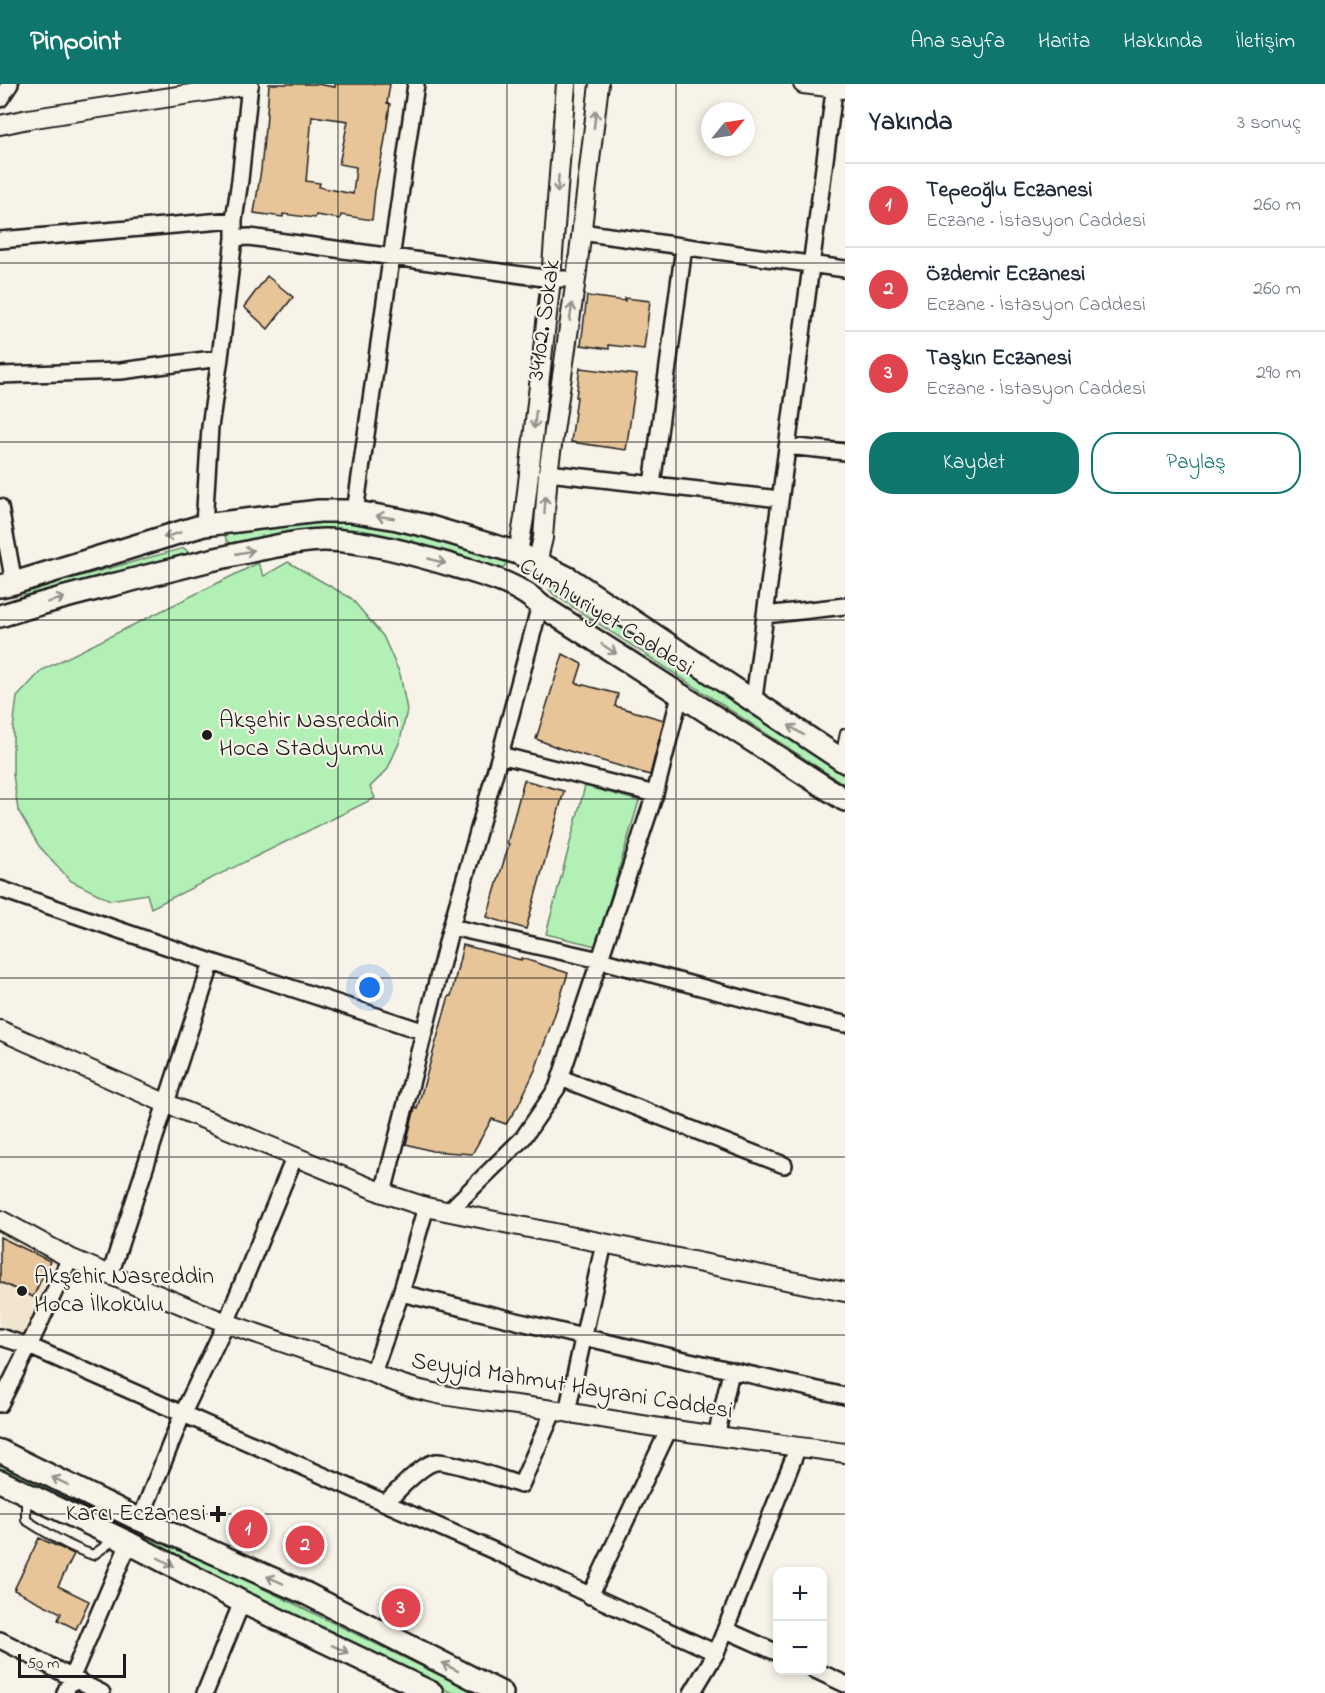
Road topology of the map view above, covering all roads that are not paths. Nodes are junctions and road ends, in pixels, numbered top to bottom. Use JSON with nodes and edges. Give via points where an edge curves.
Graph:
{"nodes":[{"id":1,"x":10,"y":84,"type":"edge"},
{"id":2,"x":416,"y":84,"type":"edge"},
{"id":3,"x":566,"y":84,"type":"edge"},
{"id":4,"x":599,"y":84,"type":"edge"},
{"id":5,"x":803,"y":84,"type":"edge"},
{"id":6,"x":250,"y":85,"type":"edge"},
{"id":7,"x":838,"y":87,"type":"edge"},
{"id":8,"x":0,"y":99,"type":"edge"},
{"id":9,"x":0,"y":125,"type":"edge"},
{"id":10,"x":234,"y":220,"type":"junction"},
{"id":11,"x":581,"y":232,"type":"junction"},
{"id":12,"x":234,"y":238,"type":"junction"},
{"id":13,"x":0,"y":240,"type":"edge"},
{"id":14,"x":684,"y":247,"type":"junction"},
{"id":15,"x":390,"y":257,"type":"junction"},
{"id":16,"x":811,"y":264,"type":"junction"},
{"id":17,"x":845,"y":269,"type":"edge"},
{"id":18,"x":551,"y":279,"type":"junction"},
{"id":19,"x":576,"y":279,"type":"junction"},
{"id":20,"x":220,"y":358,"type":"junction"},
{"id":21,"x":0,"y":375,"type":"edge"},
{"id":22,"x":788,"y":446,"type":"junction"},
{"id":23,"x":845,"y":452,"type":"edge"},
{"id":24,"x":548,"y":473,"type":"junction"},
{"id":25,"x":651,"y":485,"type":"junction"},
{"id":26,"x":780,"y":499,"type":"junction"},
{"id":27,"x":0,"y":507,"type":"edge"},
{"id":28,"x":356,"y":512,"type":"junction"},
{"id":29,"x":204,"y":525,"type":"junction"},
{"id":30,"x":213,"y":558,"type":"junction"},
{"id":31,"x":528,"y":558,"type":"junction"},
{"id":32,"x":7,"y":585,"type":"edge"},
{"id":33,"x":523,"y":592,"type":"junction"},
{"id":34,"x":540,"y":605,"type":"junction"},
{"id":35,"x":845,"y":606,"type":"edge"},
{"id":36,"x":21,"y":609,"type":"junction"},
{"id":37,"x":0,"y":615,"type":"edge"},
{"id":38,"x":765,"y":615,"type":"junction"},
{"id":39,"x":680,"y":695,"type":"junction"},
{"id":40,"x":751,"y":701,"type":"junction"},
{"id":41,"x":845,"y":733,"type":"edge"},
{"id":42,"x":501,"y":755,"type":"junction"},
{"id":43,"x":842,"y":760,"type":"edge"},
{"id":44,"x":655,"y":794,"type":"junction"},
{"id":45,"x":845,"y":800,"type":"edge"},
{"id":46,"x":0,"y":889,"type":"edge"},
{"id":47,"x":451,"y":927,"type":"junction"},
{"id":48,"x":600,"y":960,"type":"junction"},
{"id":49,"x":212,"y":962,"type":"junction"},
{"id":50,"x":845,"y":1024,"type":"edge"},
{"id":51,"x":0,"y":1030,"type":"edge"},
{"id":52,"x":425,"y":1032,"type":"junction"},
{"id":53,"x":561,"y":1078,"type":"junction"},
{"id":54,"x":165,"y":1102,"type":"junction"},
{"id":55,"x":295,"y":1156,"type":"junction"},
{"id":56,"x":784,"y":1165,"type":"dead end"},
{"id":57,"x":383,"y":1193,"type":"junction"},
{"id":58,"x":426,"y":1207,"type":"junction"},
{"id":59,"x":448,"y":1212,"type":"junction"},
{"id":60,"x":0,"y":1220,"type":"edge"},
{"id":61,"x":604,"y":1244,"type":"junction"},
{"id":62,"x":70,"y":1258,"type":"junction"},
{"id":63,"x":110,"y":1275,"type":"junction"},
{"id":64,"x":845,"y":1292,"type":"edge"},
{"id":65,"x":401,"y":1293,"type":"junction"},
{"id":66,"x":226,"y":1323,"type":"junction"},
{"id":67,"x":0,"y":1337,"type":"edge"},
{"id":68,"x":583,"y":1337,"type":"junction"},
{"id":69,"x":29,"y":1346,"type":"junction"},
{"id":70,"x":731,"y":1372,"type":"junction"},
{"id":71,"x":373,"y":1373,"type":"junction"},
{"id":72,"x":845,"y":1396,"type":"edge"},
{"id":73,"x":0,"y":1404,"type":"edge"},
{"id":74,"x":560,"y":1411,"type":"junction"},
{"id":75,"x":183,"y":1413,"type":"junction"},
{"id":76,"x":669,"y":1429,"type":"junction"},
{"id":77,"x":716,"y":1436,"type":"junction"},
{"id":78,"x":798,"y":1447,"type":"junction"},
{"id":79,"x":0,"y":1451,"type":"edge"},
{"id":80,"x":845,"y":1454,"type":"edge"},
{"id":81,"x":0,"y":1482,"type":"edge"},
{"id":82,"x":385,"y":1503,"type":"junction"},
{"id":83,"x":140,"y":1520,"type":"junction"},
{"id":84,"x":123,"y":1540,"type":"junction"},
{"id":85,"x":590,"y":1596,"type":"junction"},
{"id":86,"x":242,"y":1602,"type":"junction"},
{"id":87,"x":726,"y":1630,"type":"junction"},
{"id":88,"x":0,"y":1640,"type":"edge"},
{"id":89,"x":773,"y":1651,"type":"edge"},
{"id":90,"x":716,"y":1653,"type":"junction"},
{"id":91,"x":824,"y":1675,"type":"edge"},
{"id":92,"x":71,"y":1678,"type":"junction"},
{"id":93,"x":845,"y":1684,"type":"edge"},
{"id":94,"x":65,"y":1693,"type":"edge"},
{"id":95,"x":102,"y":1693,"type":"edge"},
{"id":96,"x":205,"y":1693,"type":"edge"},
{"id":97,"x":432,"y":1693,"type":"edge"},
{"id":98,"x":502,"y":1693,"type":"edge"},
{"id":99,"x":692,"y":1693,"type":"edge"}],
"edges":[{"from":1,"to":8,"type":"street"},
{"from":2,"to":15,"type":"street"},
{"from":3,"to":18,"type":"street","name":"34102. Sokak","one_way":true},
{"from":11,"to":4,"type":"street","name":"34102. Sokak","one_way":true},
{"from":5,"to":7,"type":"street"},
{"from":6,"to":9,"type":"street"},
{"from":6,"to":10,"type":"street"},
{"from":7,"to":16,"type":"street"},
{"from":10,"to":12,"type":"street"},
{"from":10,"to":13,"type":"street"},
{"from":11,"to":14,"type":"street"},
{"from":11,"to":19,"type":"street","name":"34102. Sokak"},
{"from":12,"to":15,"type":"street"},
{"from":12,"to":20,"type":"street"},
{"from":14,"to":16,"type":"street"},
{"from":14,"to":25,"type":"street"},
{"from":15,"to":18,"type":"street"},
{"from":15,"to":28,"type":"street"},
{"from":16,"to":17,"type":"street"},
{"from":16,"to":22,"type":"street"},
{"from":18,"to":19,"type":"street"},
{"from":18,"to":31,"type":"street","name":"34102. Sokak","one_way":true,"via":[[524,518]]},
{"from":24,"to":19,"type":"street","name":"34102. Sokak","one_way":true},
{"from":20,"to":21,"type":"street","via":[[121,371]]},
{"from":20,"to":29,"type":"street","via":[[210,427]]},
{"from":22,"to":23,"type":"street"},
{"from":22,"to":26,"type":"street"},
{"from":24,"to":25,"type":"street"},
{"from":31,"to":24,"type":"street","name":"34102. Sokak","one_way":true,"via":[[543,538]]},
{"from":25,"to":26,"type":"street"},
{"from":26,"to":38,"type":"street"},
{"from":27,"to":32,"type":"street"},
{"from":28,"to":29,"type":"main road","name":"Cumhuriyet Caddesi","via":[[319,510]]},
{"from":31,"to":28,"type":"main road","name":"Cumhuriyet Caddesi","one_way":true,"via":[[428,526]]},
{"from":29,"to":30,"type":"main road"},
{"from":29,"to":32,"type":"main road","name":"Cumhuriyet Caddesi","one_way":true},
{"from":30,"to":33,"type":"main road","name":"Cumhuriyet Caddesi","one_way":true,"via":[[311,541],[345,542],[432,560]]},
{"from":36,"to":30,"type":"main road","name":"Cumhuriyet Caddesi","one_way":true},
{"from":31,"to":33,"type":"main road"},
{"from":31,"to":40,"type":"main road","name":"Cumhuriyet Caddesi","via":[[570,579]]},
{"from":32,"to":36,"type":"main road"},
{"from":33,"to":34,"type":"main road","name":"Cumhuriyet Caddesi"},
{"from":34,"to":39,"type":"main road","name":"Cumhuriyet Caddesi","one_way":true},
{"from":34,"to":42,"type":"street"},
{"from":35,"to":38,"type":"street"},
{"from":36,"to":37,"type":"main road","name":"Cumhuriyet Caddesi"},
{"from":38,"to":40,"type":"street"},
{"from":39,"to":44,"type":"street"},
{"from":39,"to":45,"type":"main road","name":"Cumhuriyet Caddesi"},
{"from":43,"to":40,"type":"main road","name":"Cumhuriyet Caddesi","one_way":true},
{"from":41,"to":43,"type":"lane"},
{"from":42,"to":44,"type":"street"},
{"from":42,"to":47,"type":"street"},
{"from":44,"to":48,"type":"street"},
{"from":46,"to":49,"type":"street"},
{"from":47,"to":48,"type":"street"},
{"from":47,"to":52,"type":"street"},
{"from":48,"to":50,"type":"street"},
{"from":48,"to":53,"type":"street"},
{"from":49,"to":52,"type":"street"},
{"from":49,"to":54,"type":"street"},
{"from":51,"to":54,"type":"street"},
{"from":52,"to":57,"type":"street"},
{"from":53,"to":56,"type":"street"},
{"from":53,"to":59,"type":"street","via":[[523,1138]]},
{"from":54,"to":55,"type":"street"},
{"from":54,"to":63,"type":"street"},
{"from":55,"to":57,"type":"street"},
{"from":55,"to":66,"type":"street"},
{"from":57,"to":58,"type":"street"},
{"from":58,"to":59,"type":"street"},
{"from":58,"to":65,"type":"street"},
{"from":59,"to":61,"type":"street"},
{"from":60,"to":62,"type":"street","name":"Seyyid Mahmut Hayrani Caddesi"},
{"from":61,"to":64,"type":"street"},
{"from":61,"to":68,"type":"street"},
{"from":62,"to":63,"type":"street","name":"Seyyid Mahmut Hayrani Caddesi"},
{"from":62,"to":69,"type":"street"},
{"from":63,"to":66,"type":"street","name":"Seyyid Mahmut Hayrani Caddesi"},
{"from":65,"to":68,"type":"street"},
{"from":65,"to":71,"type":"street"},
{"from":66,"to":71,"type":"street","name":"Seyyid Mahmut Hayrani Caddesi"},
{"from":66,"to":75,"type":"street"},
{"from":67,"to":69,"type":"street"},
{"from":68,"to":70,"type":"street"},
{"from":68,"to":74,"type":"street"},
{"from":69,"to":73,"type":"street"},
{"from":69,"to":75,"type":"street"},
{"from":70,"to":72,"type":"street"},
{"from":70,"to":77,"type":"street"},
{"from":71,"to":74,"type":"street","name":"Seyyid Mahmut Hayrani Caddesi","via":[[423,1391]]},
{"from":74,"to":76,"type":"street","name":"Seyyid Mahmut Hayrani Caddesi"},
{"from":74,"to":82,"type":"street","via":[[521,1485],[435,1462],[419,1471]]},
{"from":75,"to":82,"type":"street"},
{"from":75,"to":83,"type":"street"},
{"from":76,"to":77,"type":"street","name":"Seyyid Mahmut Hayrani Caddesi"},
{"from":76,"to":85,"type":"street"},
{"from":77,"to":78,"type":"street","name":"Seyyid Mahmut Hayrani Caddesi"},
{"from":78,"to":80,"type":"street","name":"Seyyid Mahmut Hayrani Caddesi"},
{"from":78,"to":87,"type":"street"},
{"from":83,"to":79,"type":"main road","one_way":true},
{"from":81,"to":84,"type":"main road"},
{"from":82,"to":85,"type":"street"},
{"from":98,"to":83,"type":"main road","one_way":true,"via":[[307,1594]]},
{"from":84,"to":86,"type":"main road","one_way":true},
{"from":84,"to":92,"type":"street"},
{"from":85,"to":90,"type":"street"},
{"from":86,"to":96,"type":"street"},
{"from":86,"to":97,"type":"main road","one_way":true},
{"from":87,"to":89,"type":"street"},
{"from":87,"to":90,"type":"street"},
{"from":88,"to":92,"type":"street"},
{"from":90,"to":99,"type":"street"},
{"from":91,"to":93,"type":"street"},
{"from":92,"to":94,"type":"street"},
{"from":92,"to":95,"type":"street"}]}
